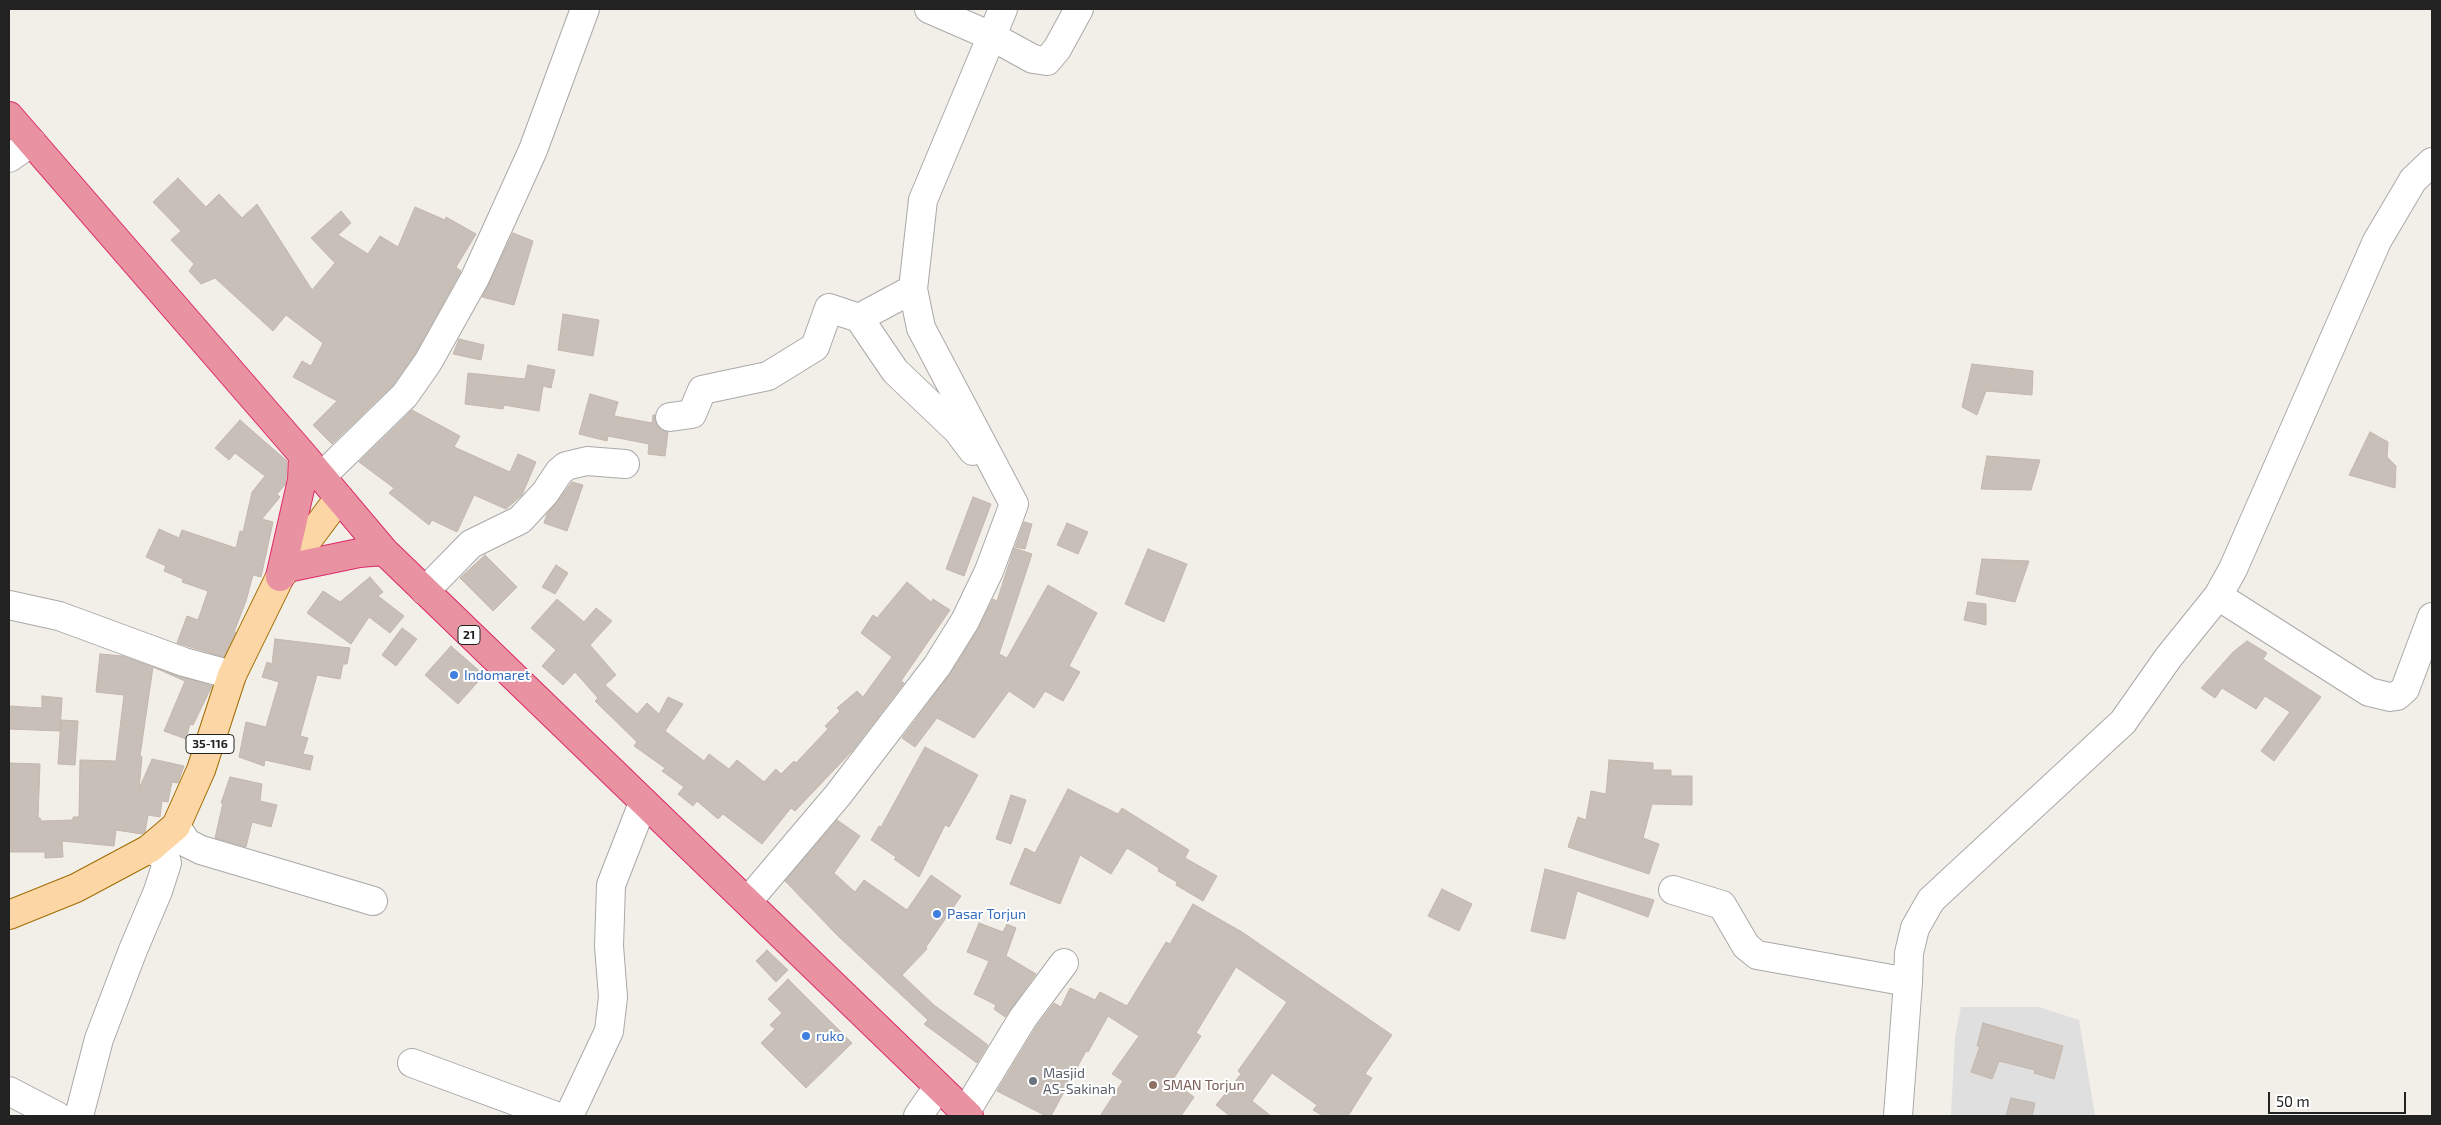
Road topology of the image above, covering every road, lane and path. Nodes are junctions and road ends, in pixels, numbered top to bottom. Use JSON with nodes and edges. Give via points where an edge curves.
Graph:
{"nodes":[{"id":1,"x":602,"y":9,"type":"edge"},
{"id":2,"x":929,"y":9,"type":"edge"},
{"id":3,"x":1003,"y":9,"type":"edge"},
{"id":4,"x":1080,"y":9,"type":"edge"},
{"id":5,"x":583,"y":17,"type":"edge"},
{"id":6,"x":992,"y":36,"type":"junction"},
{"id":7,"x":9,"y":116,"type":"edge"},
{"id":8,"x":32,"y":142,"type":"junction"},
{"id":9,"x":9,"y":158,"type":"edge"},
{"id":10,"x":2432,"y":162,"type":"edge"},
{"id":11,"x":913,"y":289,"type":"junction"},
{"id":12,"x":859,"y":318,"type":"junction"},
{"id":13,"x":670,"y":417,"type":"dead end"},
{"id":14,"x":304,"y":455,"type":"junction"},
{"id":15,"x":625,"y":464,"type":"dead end"},
{"id":16,"x":322,"y":476,"type":"junction"},
{"id":17,"x":339,"y":498,"type":"junction"},
{"id":18,"x":1014,"y":504,"type":"junction"},
{"id":19,"x":384,"y":551,"type":"junction"},
{"id":20,"x":283,"y":572,"type":"junction"},
{"id":21,"x":425,"y":591,"type":"junction"},
{"id":22,"x":2218,"y":596,"type":"junction"},
{"id":23,"x":9,"y":604,"type":"edge"},
{"id":24,"x":2432,"y":617,"type":"edge"},
{"id":25,"x":232,"y":676,"type":"junction"},
{"id":26,"x":643,"y":803,"type":"junction"},
{"id":27,"x":176,"y":826,"type":"junction"},
{"id":28,"x":149,"y":849,"type":"junction"},
{"id":29,"x":1673,"y":890,"type":"dead end"},
{"id":30,"x":373,"y":901,"type":"dead end"},
{"id":31,"x":748,"y":902,"type":"junction"},
{"id":32,"x":9,"y":915,"type":"edge"},
{"id":33,"x":1064,"y":963,"type":"dead end"},
{"id":34,"x":1908,"y":982,"type":"junction"},
{"id":35,"x":412,"y":1063,"type":"dead end"},
{"id":36,"x":938,"y":1087,"type":"junction"},
{"id":37,"x":9,"y":1091,"type":"edge"},
{"id":38,"x":967,"y":1114,"type":"edge"},
{"id":39,"x":57,"y":1116,"type":"edge"},
{"id":40,"x":79,"y":1116,"type":"edge"},
{"id":41,"x":556,"y":1116,"type":"edge"},
{"id":42,"x":569,"y":1116,"type":"edge"},
{"id":43,"x":918,"y":1116,"type":"edge"},
{"id":44,"x":1898,"y":1116,"type":"edge"}],
"edges":[{"from":1,"to":5,"type":"street"},
{"from":2,"to":6,"type":"street"},
{"from":3,"to":6,"type":"street"},
{"from":4,"to":6,"type":"street","via":[[1057,50],[1047,61],[1033,59]]},
{"from":5,"to":16,"type":"street","via":[[529,159],[475,278],[428,362],[405,395]]},
{"from":6,"to":11,"type":"street","via":[[923,200]]},
{"from":7,"to":8,"type":"highway","number":"21"},
{"from":8,"to":9,"type":"street"},
{"from":8,"to":14,"type":"highway","number":"21"},
{"from":10,"to":22,"type":"street","via":[[2413,180],[2377,241],[2233,569]]},
{"from":11,"to":12,"type":"street"},
{"from":11,"to":18,"type":"street","via":[[921,328]]},
{"from":12,"to":13,"type":"street","via":[[829,308],[814,347],[768,376],[702,390],[692,414]]},
{"from":12,"to":18,"type":"street","via":[[895,371],[957,430]]},
{"from":14,"to":16,"type":"highway","number":"21"},
{"from":14,"to":20,"type":"highway"},
{"from":15,"to":21,"type":"street","via":[[587,461],[566,466],[520,520],[471,544]]},
{"from":16,"to":17,"type":"highway","number":"21"},
{"from":17,"to":19,"type":"highway","number":"21"},
{"from":17,"to":20,"type":"main road","number":"35-116"},
{"from":18,"to":31,"type":"street","via":[[989,572],[965,621],[937,666],[838,795]]},
{"from":19,"to":20,"type":"highway","via":[[359,553]]},
{"from":19,"to":21,"type":"highway","number":"21"},
{"from":20,"to":25,"type":"main road","number":"35-116"},
{"from":21,"to":26,"type":"highway","number":"21"},
{"from":22,"to":24,"type":"street","via":[[2369,692],[2390,697],[2405,689]]},
{"from":22,"to":34,"type":"street","via":[[2168,658],[2123,722],[1931,900],[1914,928]]},
{"from":23,"to":25,"type":"street","via":[[66,618],[184,662]]},
{"from":25,"to":27,"type":"main road","number":"35-116","via":[[201,770]]},
{"from":26,"to":31,"type":"highway","number":"21"},
{"from":26,"to":42,"type":"street","via":[[611,885],[609,946],[613,997],[609,1031]]},
{"from":27,"to":28,"type":"main road","number":"35-116"},
{"from":27,"to":30,"type":"street","via":[[186,843],[201,850]]},
{"from":28,"to":32,"type":"main road","number":"35-116","via":[[76,888]]},
{"from":28,"to":40,"type":"street","via":[[165,856],[166,863],[99,1040]]},
{"from":29,"to":34,"type":"street","via":[[1722,905],[1746,946],[1757,955]]},
{"from":31,"to":36,"type":"highway","number":"21"},
{"from":33,"to":38,"type":"street","via":[[1023,1018]]},
{"from":34,"to":44,"type":"street"},
{"from":35,"to":41,"type":"street"},
{"from":36,"to":38,"type":"highway","number":"21"},
{"from":36,"to":43,"type":"street"},
{"from":37,"to":39,"type":"street"}]}
